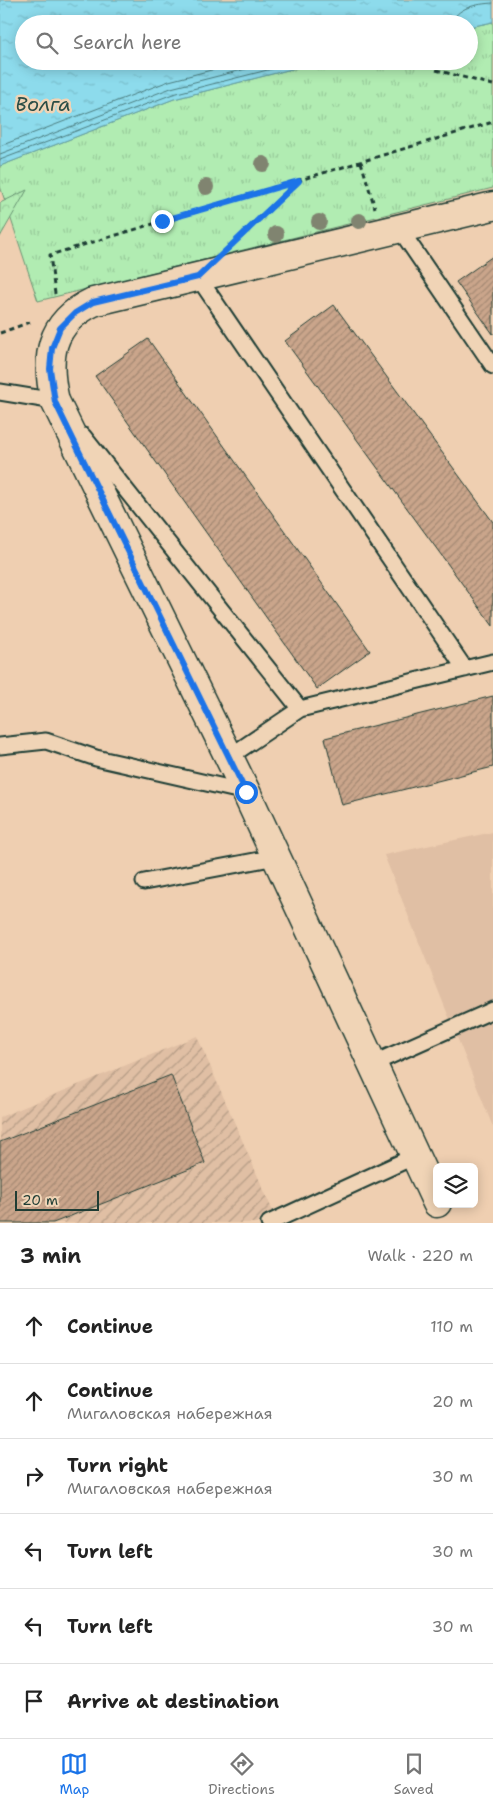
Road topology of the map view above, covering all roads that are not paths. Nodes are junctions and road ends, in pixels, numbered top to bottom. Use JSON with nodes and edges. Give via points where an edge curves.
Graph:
{"nodes":[{"id":1,"x":493,"y":206,"type":"edge"},
{"id":2,"x":391,"y":230,"type":"junction"},
{"id":3,"x":198,"y":277,"type":"junction"},
{"id":4,"x":493,"y":366,"type":"edge"},
{"id":5,"x":53,"y":391,"type":"junction"},
{"id":6,"x":0,"y":392,"type":"edge"},
{"id":7,"x":493,"y":662,"type":"edge"},
{"id":8,"x":465,"y":669,"type":"junction"},
{"id":9,"x":300,"y":709,"type":"junction"},
{"id":10,"x":0,"y":746,"type":"edge"},
{"id":11,"x":229,"y":756,"type":"junction"},
{"id":12,"x":246,"y":792,"type":"junction"},
{"id":13,"x":276,"y":857,"type":"junction"},
{"id":14,"x":144,"y":882,"type":"dead end"},
{"id":15,"x":493,"y":1010,"type":"edge"},
{"id":16,"x":372,"y":1064,"type":"junction"},
{"id":17,"x":415,"y":1156,"type":"junction"},
{"id":18,"x":433,"y":1195,"type":"edge"},
{"id":19,"x":439,"y":1208,"type":"edge"},
{"id":20,"x":269,"y":1223,"type":"edge"},
{"id":21,"x":446,"y":1223,"type":"edge"}],
"edges":[{"from":1,"to":2,"type":"street"},
{"from":2,"to":3,"type":"street"},
{"from":2,"to":4,"type":"lane"},
{"from":3,"to":5,"type":"street","via":[[93,302],[75,313],[55,338],[50,359]]},
{"from":3,"to":8,"type":"lane"},
{"from":5,"to":6,"type":"lane"},
{"from":5,"to":9,"type":"lane"},
{"from":5,"to":11,"type":"street"},
{"from":7,"to":8,"type":"lane"},
{"from":8,"to":9,"type":"lane"},
{"from":9,"to":11,"type":"lane"},
{"from":10,"to":12,"type":"lane","via":[[46,741],[96,758]]},
{"from":11,"to":12,"type":"street"},
{"from":12,"to":13,"type":"street"},
{"from":13,"to":14,"type":"lane"},
{"from":13,"to":16,"type":"street"},
{"from":15,"to":16,"type":"lane"},
{"from":16,"to":17,"type":"street"},
{"from":17,"to":18,"type":"street"},
{"from":17,"to":20,"type":"lane"},
{"from":19,"to":21,"type":"street"}]}
